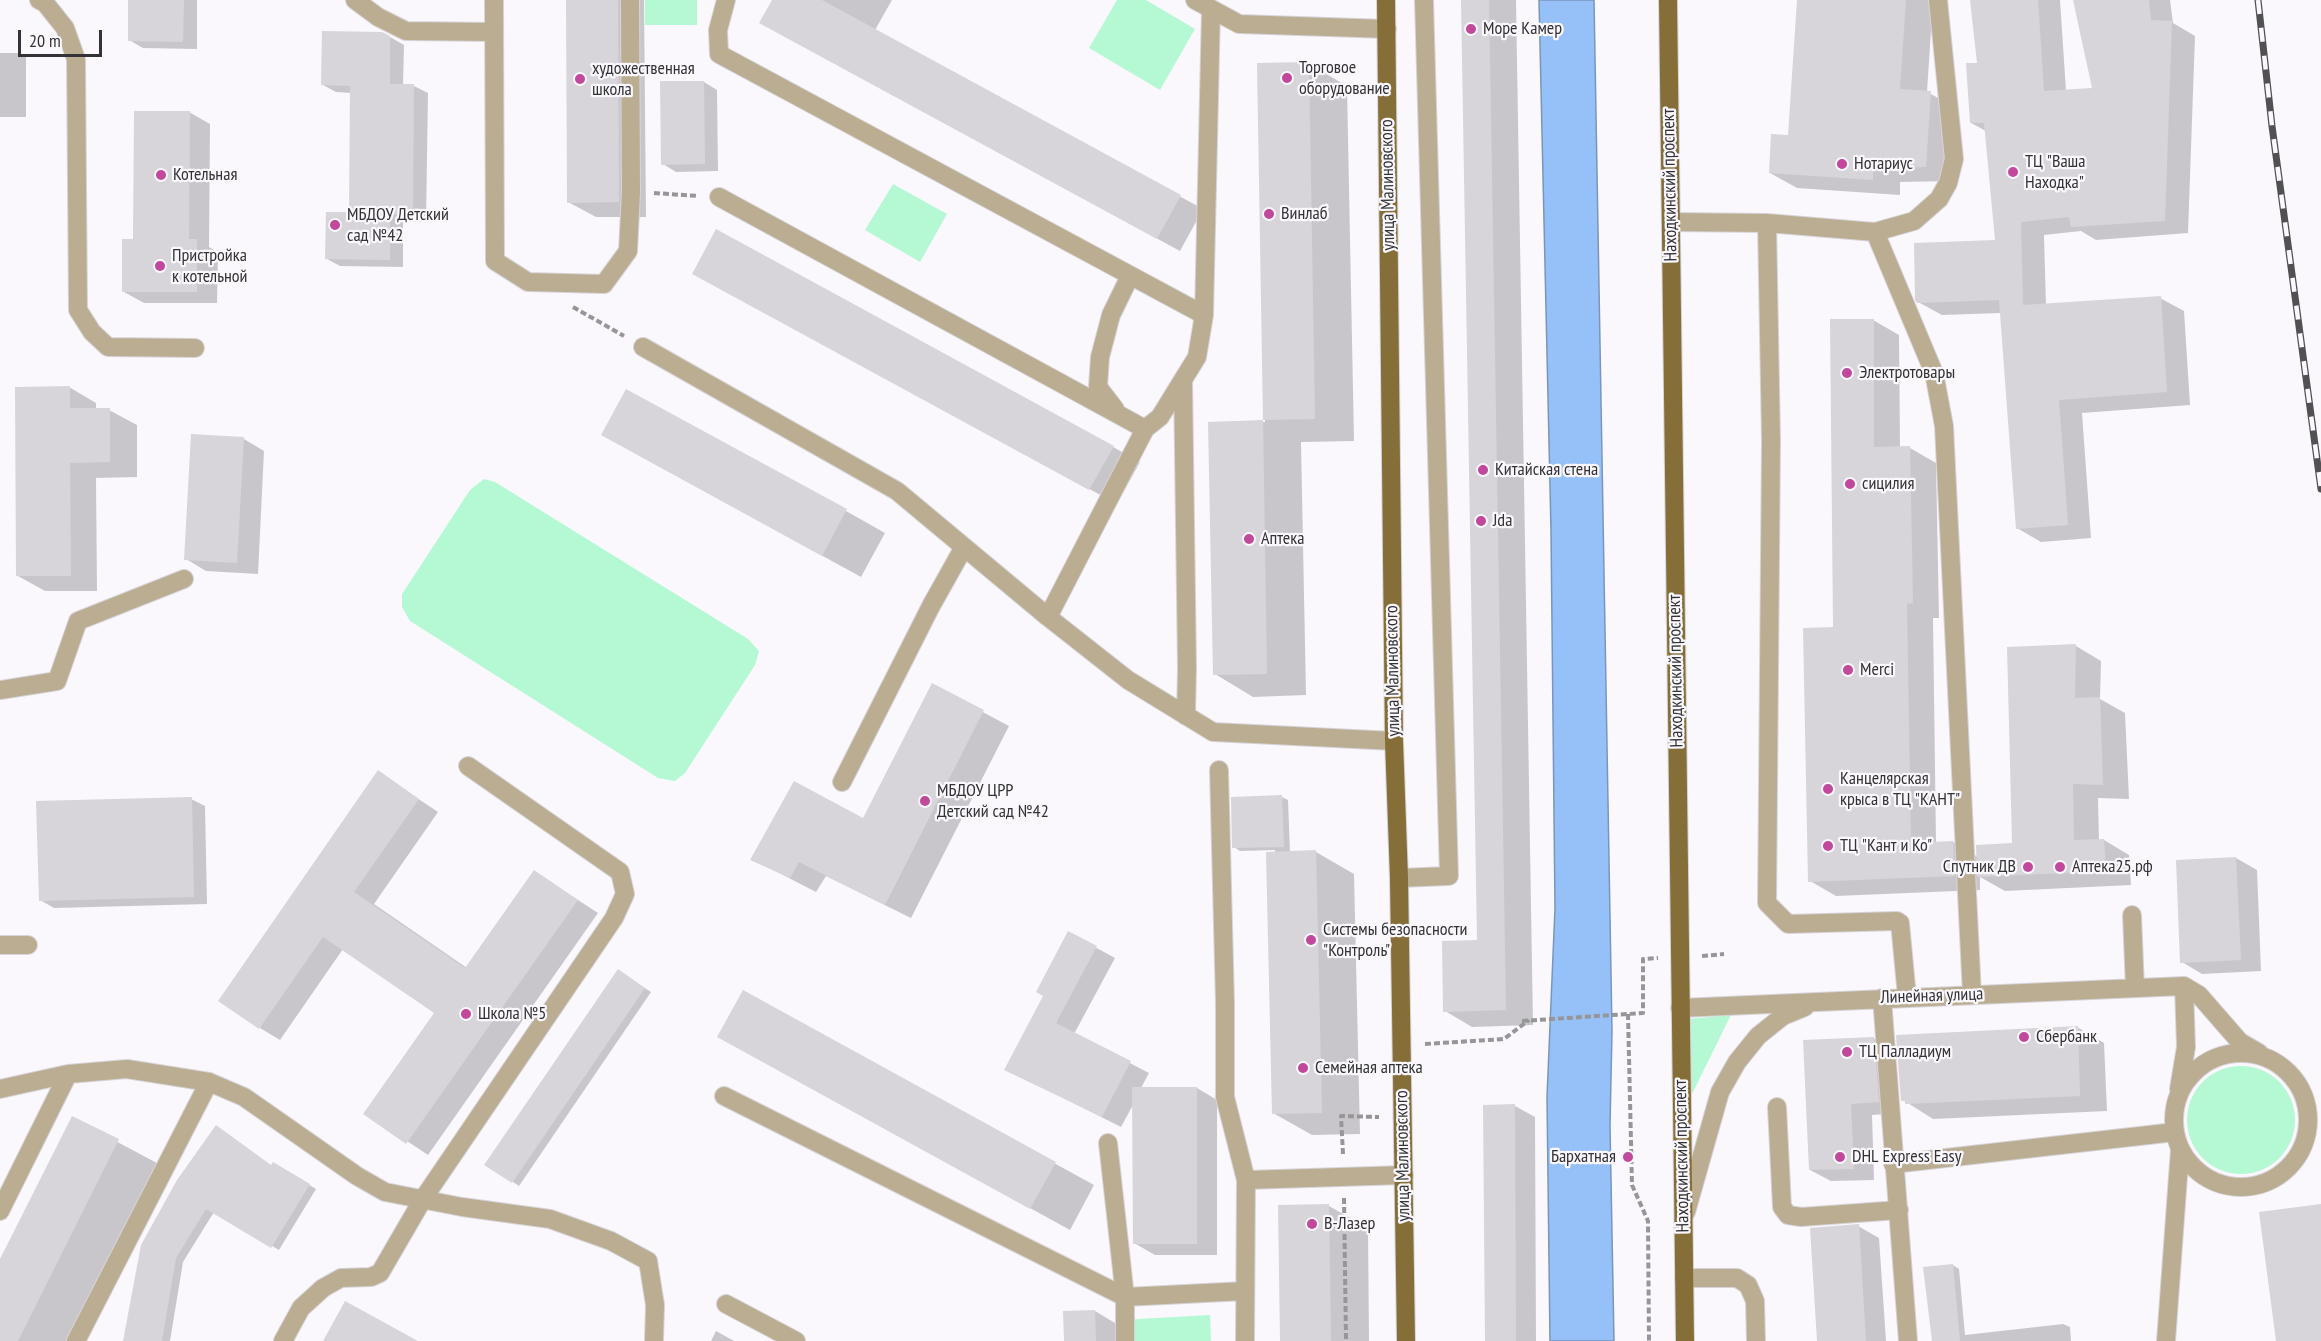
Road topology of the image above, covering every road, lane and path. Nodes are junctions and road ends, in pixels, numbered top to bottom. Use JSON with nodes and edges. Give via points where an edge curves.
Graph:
{"nodes":[{"id":1,"x":39,"y":0,"type":"edge"},
{"id":2,"x":355,"y":0,"type":"edge"},
{"id":3,"x":494,"y":0,"type":"edge"},
{"id":4,"x":630,"y":0,"type":"edge"},
{"id":5,"x":726,"y":0,"type":"edge"},
{"id":6,"x":1195,"y":0,"type":"edge"},
{"id":7,"x":1386,"y":0,"type":"edge"},
{"id":8,"x":1424,"y":0,"type":"edge"},
{"id":9,"x":1668,"y":0,"type":"edge"},
{"id":10,"x":1938,"y":0,"type":"edge"},
{"id":11,"x":1211,"y":9,"type":"junction"},
{"id":12,"x":1387,"y":28,"type":"junction"},
{"id":13,"x":494,"y":32,"type":"junction"},
{"id":14,"x":631,"y":192,"type":"junction"},
{"id":15,"x":719,"y":197,"type":"joint"},
{"id":16,"x":1671,"y":222,"type":"junction"},
{"id":17,"x":1767,"y":223,"type":"junction"},
{"id":18,"x":1875,"y":232,"type":"junction"},
{"id":19,"x":1130,"y":276,"type":"junction"},
{"id":20,"x":570,"y":306,"type":"dead end"},
{"id":21,"x":1204,"y":315,"type":"junction"},
{"id":22,"x":643,"y":347,"type":"joint"},
{"id":23,"x":195,"y":348,"type":"dead end"},
{"id":24,"x":1183,"y":380,"type":"junction"},
{"id":25,"x":1117,"y":413,"type":"junction"},
{"id":26,"x":1145,"y":429,"type":"junction"},
{"id":27,"x":964,"y":547,"type":"junction"},
{"id":28,"x":184,"y":579,"type":"dead end"},
{"id":29,"x":1048,"y":617,"type":"junction"},
{"id":30,"x":0,"y":690,"type":"edge"},
{"id":31,"x":1186,"y":716,"type":"junction"},
{"id":32,"x":1394,"y":741,"type":"junction"},
{"id":33,"x":468,"y":766,"type":"dead end"},
{"id":34,"x":1219,"y":770,"type":"dead end"},
{"id":35,"x":842,"y":782,"type":"dead end"},
{"id":36,"x":1399,"y":878,"type":"junction"},
{"id":37,"x":2132,"y":915,"type":"dead end"},
{"id":38,"x":0,"y":945,"type":"edge"},
{"id":39,"x":28,"y":945,"type":"dead end"},
{"id":40,"x":2184,"y":986,"type":"junction"},
{"id":41,"x":2135,"y":988,"type":"junction"},
{"id":42,"x":1972,"y":995,"type":"junction"},
{"id":43,"x":1907,"y":997,"type":"junction"},
{"id":44,"x":1882,"y":998,"type":"junction"},
{"id":45,"x":1819,"y":1001,"type":"junction"},
{"id":46,"x":1680,"y":1008,"type":"junction"},
{"id":47,"x":1621,"y":1014,"type":"dead end"},
{"id":48,"x":1628,"y":1014,"type":"dead end"},
{"id":49,"x":1522,"y":1021,"type":"dead end"},
{"id":50,"x":2266,"y":1057,"type":"junction"},
{"id":51,"x":68,"y":1074,"type":"junction"},
{"id":52,"x":209,"y":1082,"type":"junction"},
{"id":53,"x":0,"y":1089,"type":"edge"},
{"id":54,"x":724,"y":1096,"type":"dead end"},
{"id":55,"x":2176,"y":1101,"type":"junction"},
{"id":56,"x":1778,"y":1107,"type":"dead end"},
{"id":57,"x":2177,"y":1140,"type":"junction"},
{"id":58,"x":1108,"y":1143,"type":"dead end"},
{"id":59,"x":1893,"y":1164,"type":"junction"},
{"id":60,"x":1404,"y":1175,"type":"junction"},
{"id":61,"x":1344,"y":1177,"type":"junction"},
{"id":62,"x":1246,"y":1180,"type":"junction"},
{"id":63,"x":423,"y":1199,"type":"junction"},
{"id":64,"x":1899,"y":1210,"type":"junction"},
{"id":65,"x":0,"y":1211,"type":"edge"},
{"id":66,"x":1683,"y":1222,"type":"junction"},
{"id":67,"x":1684,"y":1278,"type":"junction"},
{"id":68,"x":1245,"y":1291,"type":"junction"},
{"id":69,"x":1125,"y":1297,"type":"junction"},
{"id":70,"x":726,"y":1304,"type":"dead end"},
{"id":71,"x":76,"y":1341,"type":"edge"},
{"id":72,"x":283,"y":1341,"type":"edge"},
{"id":73,"x":654,"y":1341,"type":"edge"},
{"id":74,"x":796,"y":1341,"type":"edge"},
{"id":75,"x":1125,"y":1341,"type":"edge"},
{"id":76,"x":1245,"y":1341,"type":"edge"},
{"id":77,"x":1346,"y":1341,"type":"edge"},
{"id":78,"x":1406,"y":1341,"type":"edge"},
{"id":79,"x":1649,"y":1341,"type":"edge"},
{"id":80,"x":1685,"y":1341,"type":"edge"},
{"id":81,"x":1756,"y":1341,"type":"edge"},
{"id":82,"x":1908,"y":1341,"type":"edge"},
{"id":83,"x":2166,"y":1341,"type":"edge"}],
"edges":[{"from":1,"to":23,"type":"street","via":[[66,28],[76,59],[78,310],[108,347]]},
{"from":2,"to":13,"type":"street","via":[[406,31]]},
{"from":3,"to":13,"type":"street"},
{"from":4,"to":14,"type":"street"},
{"from":5,"to":19,"type":"street","via":[[718,30],[719,54]]},
{"from":6,"to":11,"type":"street"},
{"from":7,"to":12,"type":"main road","name":"улица Малиновского"},
{"from":8,"to":36,"type":"street","via":[[1449,876]]},
{"from":9,"to":16,"type":"main road","name":"Находкинский проспект"},
{"from":10,"to":18,"type":"street","via":[[1954,159],[1948,183],[1939,199],[1914,221]]},
{"from":11,"to":12,"type":"street","via":[[1239,24]]},
{"from":11,"to":21,"type":"street"},
{"from":12,"to":32,"type":"main road","name":"улица Малиновского"},
{"from":13,"to":14,"type":"street","via":[[495,261],[528,282],[604,284],[628,251]]},
{"from":14,"to":15,"type":"path"},
{"from":15,"to":25,"type":"street"},
{"from":16,"to":17,"type":"street"},
{"from":16,"to":46,"type":"main road","name":"Находкинский проспект"},
{"from":17,"to":18,"type":"street"},
{"from":17,"to":43,"type":"street","via":[[1771,441],[1767,903],[1788,924],[1900,923]]},
{"from":18,"to":42,"type":"street","via":[[1934,373],[1944,426]]},
{"from":19,"to":21,"type":"street"},
{"from":19,"to":25,"type":"street","via":[[1111,315],[1100,357],[1098,387]]},
{"from":20,"to":22,"type":"path"},
{"from":21,"to":24,"type":"street","via":[[1197,357]]},
{"from":22,"to":27,"type":"street","via":[[884,482]]},
{"from":24,"to":26,"type":"street","via":[[1160,417]]},
{"from":24,"to":31,"type":"street"},
{"from":25,"to":26,"type":"street"},
{"from":26,"to":29,"type":"street"},
{"from":27,"to":29,"type":"street"},
{"from":27,"to":35,"type":"street"},
{"from":28,"to":30,"type":"street","via":[[78,621],[57,681]]},
{"from":29,"to":31,"type":"street","via":[[1128,680]]},
{"from":31,"to":32,"type":"street","via":[[1213,732]]},
{"from":32,"to":36,"type":"main road","name":"улица Малиновского"},
{"from":33,"to":63,"type":"street","via":[[620,872],[625,894],[615,918]]},
{"from":34,"to":62,"type":"street","via":[[1225,1097]]},
{"from":36,"to":60,"type":"main road","name":"улица Малиновского"},
{"from":37,"to":41,"type":"street"},
{"from":38,"to":39,"type":"street"},
{"from":40,"to":41,"type":"street","name":"Линейная улица"},
{"from":40,"to":50,"type":"street","via":[[2199,995],[2240,1042]]},
{"from":40,"to":55,"type":"street","via":[[2186,1047]]},
{"from":41,"to":42,"type":"street","name":"Линейная улица"},
{"from":42,"to":43,"type":"street","name":"Линейная улица"},
{"from":43,"to":44,"type":"street","name":"Линейная улица"},
{"from":44,"to":45,"type":"street","name":"Линейная улица"},
{"from":44,"to":59,"type":"street"},
{"from":45,"to":46,"type":"street","name":"Линейная улица"},
{"from":45,"to":66,"type":"street","via":[[1783,1016],[1758,1036],[1737,1062],[1720,1092]]},
{"from":46,"to":66,"type":"main road","name":"Находкинский проспект"},
{"from":47,"to":49,"type":"path"},
{"from":48,"to":79,"type":"path","via":[[1632,1185],[1648,1221]]},
{"from":50,"to":55,"type":"street","via":[[2240,1053],[2212,1059],[2190,1076]]},
{"from":50,"to":57,"type":"street","via":[[2288,1071],[2302,1092],[2308,1113],[2305,1140],[2291,1166],[2268,1182],[2243,1188],[2217,1184],[2196,1171]]},
{"from":51,"to":52,"type":"street","via":[[127,1070]]},
{"from":51,"to":53,"type":"street"},
{"from":51,"to":65,"type":"street"},
{"from":52,"to":63,"type":"street","via":[[244,1097],[385,1192]]},
{"from":52,"to":71,"type":"street"},
{"from":54,"to":69,"type":"street"},
{"from":55,"to":57,"type":"street"},
{"from":56,"to":64,"type":"street","via":[[1782,1207],[1788,1215]]},
{"from":57,"to":59,"type":"street"},
{"from":57,"to":83,"type":"street"},
{"from":58,"to":69,"type":"street"},
{"from":59,"to":64,"type":"street"},
{"from":60,"to":61,"type":"street"},
{"from":60,"to":78,"type":"main road","name":"улица Малиновского"},
{"from":61,"to":62,"type":"street"},
{"from":61,"to":77,"type":"path"},
{"from":62,"to":68,"type":"street"},
{"from":63,"to":72,"type":"street","via":[[380,1273],[341,1278],[323,1288],[301,1308]]},
{"from":63,"to":73,"type":"street","via":[[550,1219],[611,1241],[648,1261],[655,1305]]},
{"from":64,"to":82,"type":"street"},
{"from":66,"to":67,"type":"main road","name":"Находкинский проспект"},
{"from":67,"to":80,"type":"main road","name":"Находкинский проспект"},
{"from":67,"to":81,"type":"street","via":[[1737,1278],[1748,1285],[1755,1300]]},
{"from":68,"to":69,"type":"street"},
{"from":68,"to":76,"type":"street"},
{"from":69,"to":75,"type":"street"},
{"from":70,"to":74,"type":"street"}]}
